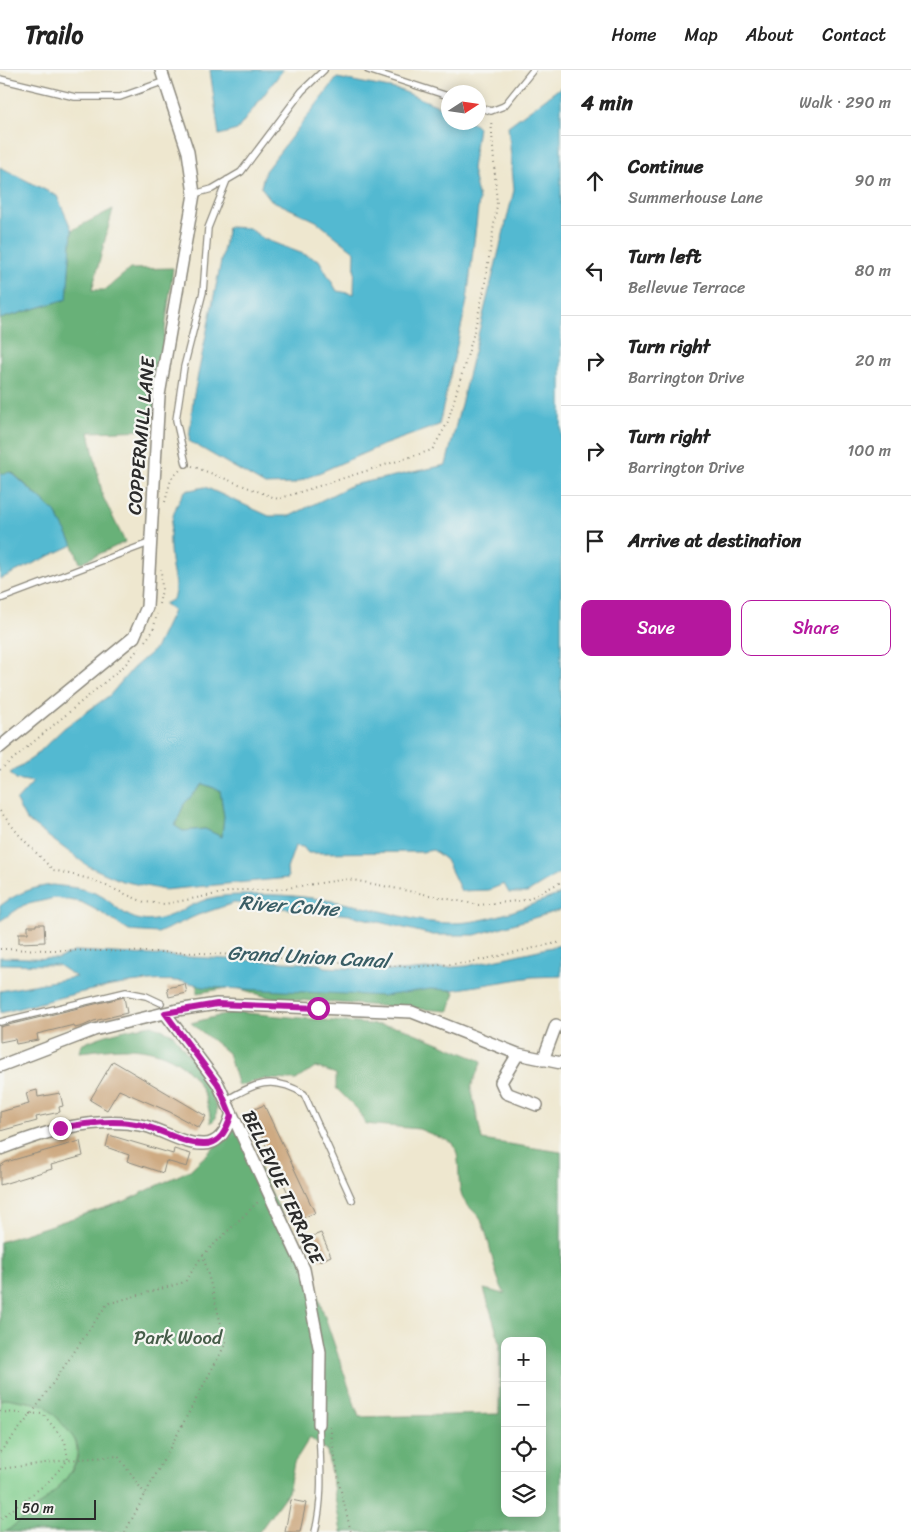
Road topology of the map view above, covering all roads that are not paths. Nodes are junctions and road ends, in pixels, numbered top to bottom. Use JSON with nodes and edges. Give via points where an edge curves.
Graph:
{"nodes":[{"id":1,"x":324,"y":70,"type":"edge"},
{"id":2,"x":368,"y":70,"type":"edge"},
{"id":3,"x":533,"y":70,"type":"edge"},
{"id":4,"x":163,"y":75,"type":"edge"},
{"id":5,"x":0,"y":80,"type":"edge"},
{"id":6,"x":441,"y":94,"type":"edge"},
{"id":7,"x":486,"y":109,"type":"edge"},
{"id":8,"x":227,"y":180,"type":"junction"},
{"id":9,"x":194,"y":194,"type":"junction"},
{"id":10,"x":186,"y":464,"type":"road end"},
{"id":11,"x":149,"y":542,"type":"junction"},
{"id":12,"x":0,"y":599,"type":"edge"},
{"id":13,"x":0,"y":747,"type":"edge"},
{"id":14,"x":163,"y":1008,"type":"junction"},
{"id":15,"x":0,"y":1022,"type":"edge"},
{"id":16,"x":556,"y":1025,"type":"dead end"},
{"id":17,"x":518,"y":1054,"type":"junction"},
{"id":18,"x":543,"y":1060,"type":"junction"},
{"id":19,"x":561,"y":1063,"type":"edge"},
{"id":20,"x":0,"y":1066,"type":"edge"},
{"id":21,"x":225,"y":1101,"type":"junction"},
{"id":22,"x":537,"y":1105,"type":"dead end"},
{"id":23,"x":231,"y":1116,"type":"junction"},
{"id":24,"x":0,"y":1149,"type":"edge"},
{"id":25,"x":352,"y":1200,"type":"dead end"},
{"id":26,"x":319,"y":1424,"type":"joint"},
{"id":27,"x":315,"y":1532,"type":"edge"}],
"edges":[{"from":1,"to":8,"type":"lane","via":[[302,91],[241,172]]},
{"from":2,"to":6,"type":"lane"},
{"from":3,"to":7,"type":"lane","via":[[504,106]]},
{"from":4,"to":5,"type":"lane","via":[[120,97],[75,97]]},
{"from":4,"to":9,"type":"street","name":"COPPERMILL LANE","via":[[188,152]]},
{"from":8,"to":9,"type":"lane"},
{"from":8,"to":10,"type":"lane","via":[[208,228],[203,292],[184,367],[177,411]]},
{"from":9,"to":11,"type":"street","name":"COPPERMILL LANE","via":[[159,394]]},
{"from":11,"to":12,"type":"lane"},
{"from":11,"to":13,"type":"street","name":"COPPERMILL LANE","via":[[147,607],[134,637]]},
{"from":14,"to":15,"type":"lane","via":[[146,996],[126,992]]},
{"from":14,"to":17,"type":"street","via":[[217,1004],[412,1012]]},
{"from":14,"to":20,"type":"street"},
{"from":14,"to":21,"type":"street","name":"BELLEVUE TERRACE","via":[[218,1084]]},
{"from":16,"to":18,"type":"street"},
{"from":17,"to":18,"type":"street"},
{"from":17,"to":22,"type":"street","via":[[501,1082],[506,1092]]},
{"from":18,"to":19,"type":"street"},
{"from":21,"to":23,"type":"street","name":"BELLEVUE TERRACE"},
{"from":21,"to":25,"type":"lane","via":[[248,1087],[264,1082],[289,1085],[304,1094]]},
{"from":23,"to":24,"type":"street","via":[[226,1132],[214,1142],[204,1144],[122,1122],[60,1128]]},
{"from":23,"to":26,"type":"street","name":"BELLEVUE TERRACE","via":[[304,1269],[320,1352]]},
{"from":26,"to":27,"type":"lane","via":[[320,1512]]}]}
